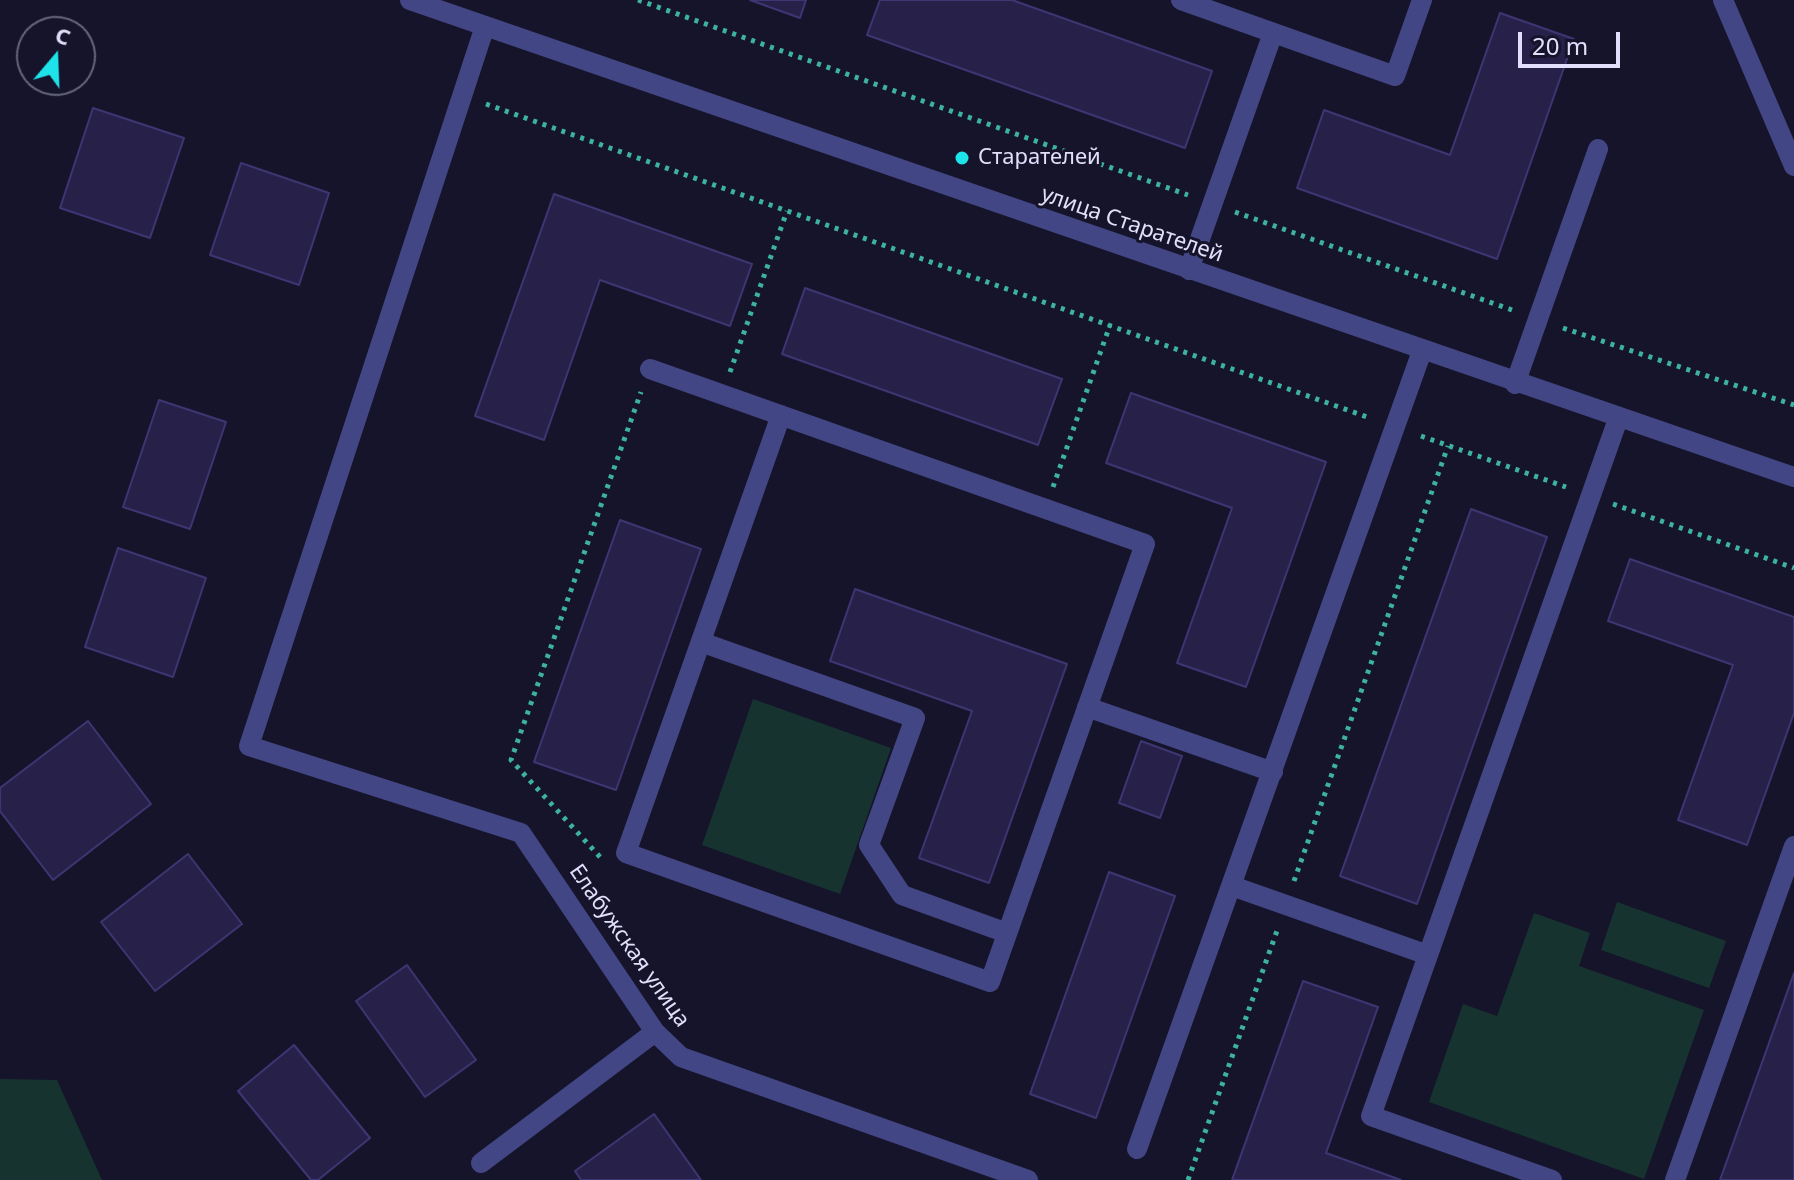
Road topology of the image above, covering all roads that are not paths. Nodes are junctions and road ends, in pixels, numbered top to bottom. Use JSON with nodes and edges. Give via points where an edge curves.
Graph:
{"nodes":[{"id":1,"x":410,"y":0,"type":"edge"},
{"id":2,"x":1422,"y":0,"type":"edge"},
{"id":3,"x":1723,"y":0,"type":"edge"},
{"id":4,"x":1189,"y":1,"type":"edge"},
{"id":5,"x":485,"y":26,"type":"junction"},
{"id":6,"x":1273,"y":33,"type":"junction"},
{"id":7,"x":1598,"y":149,"type":"dead end"},
{"id":8,"x":1794,"y":166,"type":"edge"},
{"id":9,"x":1189,"y":270,"type":"junction"},
{"id":10,"x":1422,"y":351,"type":"junction"},
{"id":11,"x":650,"y":369,"type":"road end"},
{"id":12,"x":1515,"y":384,"type":"junction"},
{"id":13,"x":781,"y":415,"type":"junction"},
{"id":14,"x":1618,"y":419,"type":"junction"},
{"id":15,"x":1794,"y":477,"type":"edge"},
{"id":16,"x":701,"y":642,"type":"junction"},
{"id":17,"x":1087,"y":707,"type":"junction"},
{"id":18,"x":1273,"y":772,"type":"junction"},
{"id":19,"x":1794,"y":846,"type":"edge"},
{"id":20,"x":1232,"y":886,"type":"junction"},
{"id":21,"x":1007,"y":933,"type":"junction"},
{"id":22,"x":1428,"y":955,"type":"junction"},
{"id":23,"x":655,"y":1032,"type":"junction"},
{"id":24,"x":1137,"y":1149,"type":"dead end"},
{"id":25,"x":481,"y":1163,"type":"dead end"},
{"id":26,"x":1028,"y":1180,"type":"edge"},
{"id":27,"x":1552,"y":1180,"type":"edge"},
{"id":28,"x":1675,"y":1180,"type":"edge"}],
"edges":[{"from":1,"to":5,"type":"street","name":"улица Старателей"},
{"from":2,"to":6,"type":"street","via":[[1395,76]]},
{"from":3,"to":8,"type":"street"},
{"from":4,"to":6,"type":"street"},
{"from":5,"to":9,"type":"street","name":"улица Старателей"},
{"from":5,"to":23,"type":"street","name":"Елабужская улица","via":[[249,746],[521,833]]},
{"from":6,"to":9,"type":"street"},
{"from":7,"to":12,"type":"street"},
{"from":9,"to":10,"type":"street","name":"улица Старателей"},
{"from":10,"to":12,"type":"street","name":"улица Старателей"},
{"from":10,"to":18,"type":"street"},
{"from":11,"to":13,"type":"street"},
{"from":12,"to":14,"type":"street","name":"улица Старателей"},
{"from":13,"to":16,"type":"street"},
{"from":13,"to":17,"type":"street","via":[[1145,544]]},
{"from":14,"to":15,"type":"street","name":"улица Старателей"},
{"from":14,"to":22,"type":"street"},
{"from":16,"to":21,"type":"street","via":[[915,718],[869,845],[902,895]]},
{"from":16,"to":21,"type":"street","via":[[626,853],[990,982]]},
{"from":17,"to":18,"type":"street"},
{"from":17,"to":21,"type":"street"},
{"from":18,"to":20,"type":"street"},
{"from":19,"to":28,"type":"street"},
{"from":20,"to":22,"type":"street"},
{"from":20,"to":24,"type":"street"},
{"from":22,"to":27,"type":"street","via":[[1371,1116]]},
{"from":23,"to":25,"type":"street"},
{"from":23,"to":26,"type":"street","name":"Елабужская улица","via":[[681,1057]]}]}
